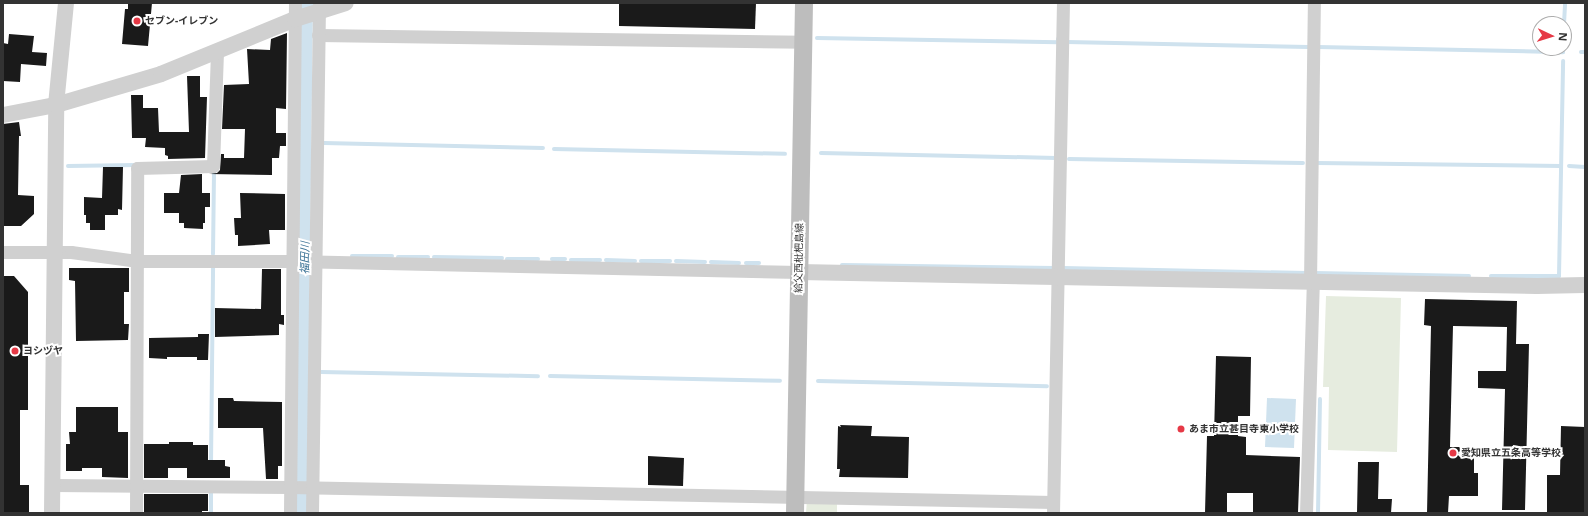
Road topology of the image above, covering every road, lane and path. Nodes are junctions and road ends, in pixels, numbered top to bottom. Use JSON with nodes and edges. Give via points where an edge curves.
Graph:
{"nodes":[{"id":1,"x":66,"y":3,"type":"edge"},
{"id":2,"x":295,"y":3,"type":"edge"},
{"id":3,"x":346,"y":3,"type":"edge"},
{"id":4,"x":804,"y":3,"type":"edge"},
{"id":5,"x":1063,"y":3,"type":"edge"},
{"id":6,"x":1314,"y":3,"type":"edge"},
{"id":7,"x":317,"y":9,"type":"edge"},
{"id":8,"x":295,"y":19,"type":"junction"},
{"id":9,"x":318,"y":35,"type":"junction"},
{"id":10,"x":804,"y":42,"type":"junction"},
{"id":11,"x":217,"y":51,"type":"junction"},
{"id":12,"x":56,"y":105,"type":"junction"},
{"id":13,"x":3,"y":115,"type":"edge"},
{"id":14,"x":3,"y":252,"type":"edge"},
{"id":15,"x":55,"y":252,"type":"junction"},
{"id":16,"x":138,"y":261,"type":"junction"},
{"id":17,"x":292,"y":261,"type":"junction"},
{"id":18,"x":314,"y":262,"type":"junction"},
{"id":19,"x":799,"y":272,"type":"junction"},
{"id":20,"x":1058,"y":277,"type":"junction"},
{"id":21,"x":1311,"y":282,"type":"junction"},
{"id":22,"x":1585,"y":285,"type":"edge"},
{"id":23,"x":53,"y":485,"type":"junction"},
{"id":24,"x":136,"y":486,"type":"junction"},
{"id":25,"x":290,"y":487,"type":"junction"},
{"id":26,"x":311,"y":488,"type":"junction"},
{"id":27,"x":795,"y":505,"type":"edge"},
{"id":28,"x":1053,"y":507,"type":"edge"},
{"id":29,"x":52,"y":513,"type":"edge"},
{"id":30,"x":136,"y":513,"type":"edge"},
{"id":31,"x":290,"y":513,"type":"edge"},
{"id":32,"x":312,"y":513,"type":"edge"},
{"id":33,"x":1306,"y":513,"type":"edge"}],
"edges":[{"from":1,"to":12,"type":"street"},
{"from":2,"to":8,"type":"street"},
{"from":3,"to":7,"type":"street"},
{"from":4,"to":10,"type":"main road","name":"給父西枇杷島線"},
{"from":5,"to":20,"type":"street"},
{"from":6,"to":21,"type":"street"},
{"from":7,"to":8,"type":"street"},
{"from":7,"to":9,"type":"street"},
{"from":8,"to":11,"type":"street"},
{"from":8,"to":17,"type":"street"},
{"from":9,"to":10,"type":"street"},
{"from":9,"to":18,"type":"street"},
{"from":10,"to":19,"type":"main road","name":"給父西枇杷島線"},
{"from":11,"to":12,"type":"street","via":[[161,74]]},
{"from":11,"to":16,"type":"street","via":[[213,166],[138,168]]},
{"from":12,"to":13,"type":"street"},
{"from":12,"to":15,"type":"street"},
{"from":14,"to":15,"type":"street"},
{"from":15,"to":16,"type":"street"},
{"from":15,"to":23,"type":"street"},
{"from":16,"to":17,"type":"street"},
{"from":16,"to":24,"type":"street"},
{"from":17,"to":18,"type":"street"},
{"from":17,"to":25,"type":"street"},
{"from":18,"to":19,"type":"street"},
{"from":18,"to":26,"type":"street"},
{"from":19,"to":20,"type":"street"},
{"from":19,"to":27,"type":"main road","name":"給父西枇杷島線"},
{"from":20,"to":21,"type":"street"},
{"from":20,"to":28,"type":"street"},
{"from":21,"to":22,"type":"street"},
{"from":21,"to":33,"type":"street"},
{"from":23,"to":24,"type":"street"},
{"from":23,"to":29,"type":"street"},
{"from":24,"to":25,"type":"street"},
{"from":24,"to":30,"type":"street"},
{"from":25,"to":26,"type":"street"},
{"from":25,"to":31,"type":"street"},
{"from":26,"to":27,"type":"street"},
{"from":26,"to":32,"type":"street"},
{"from":27,"to":28,"type":"street"}]}
